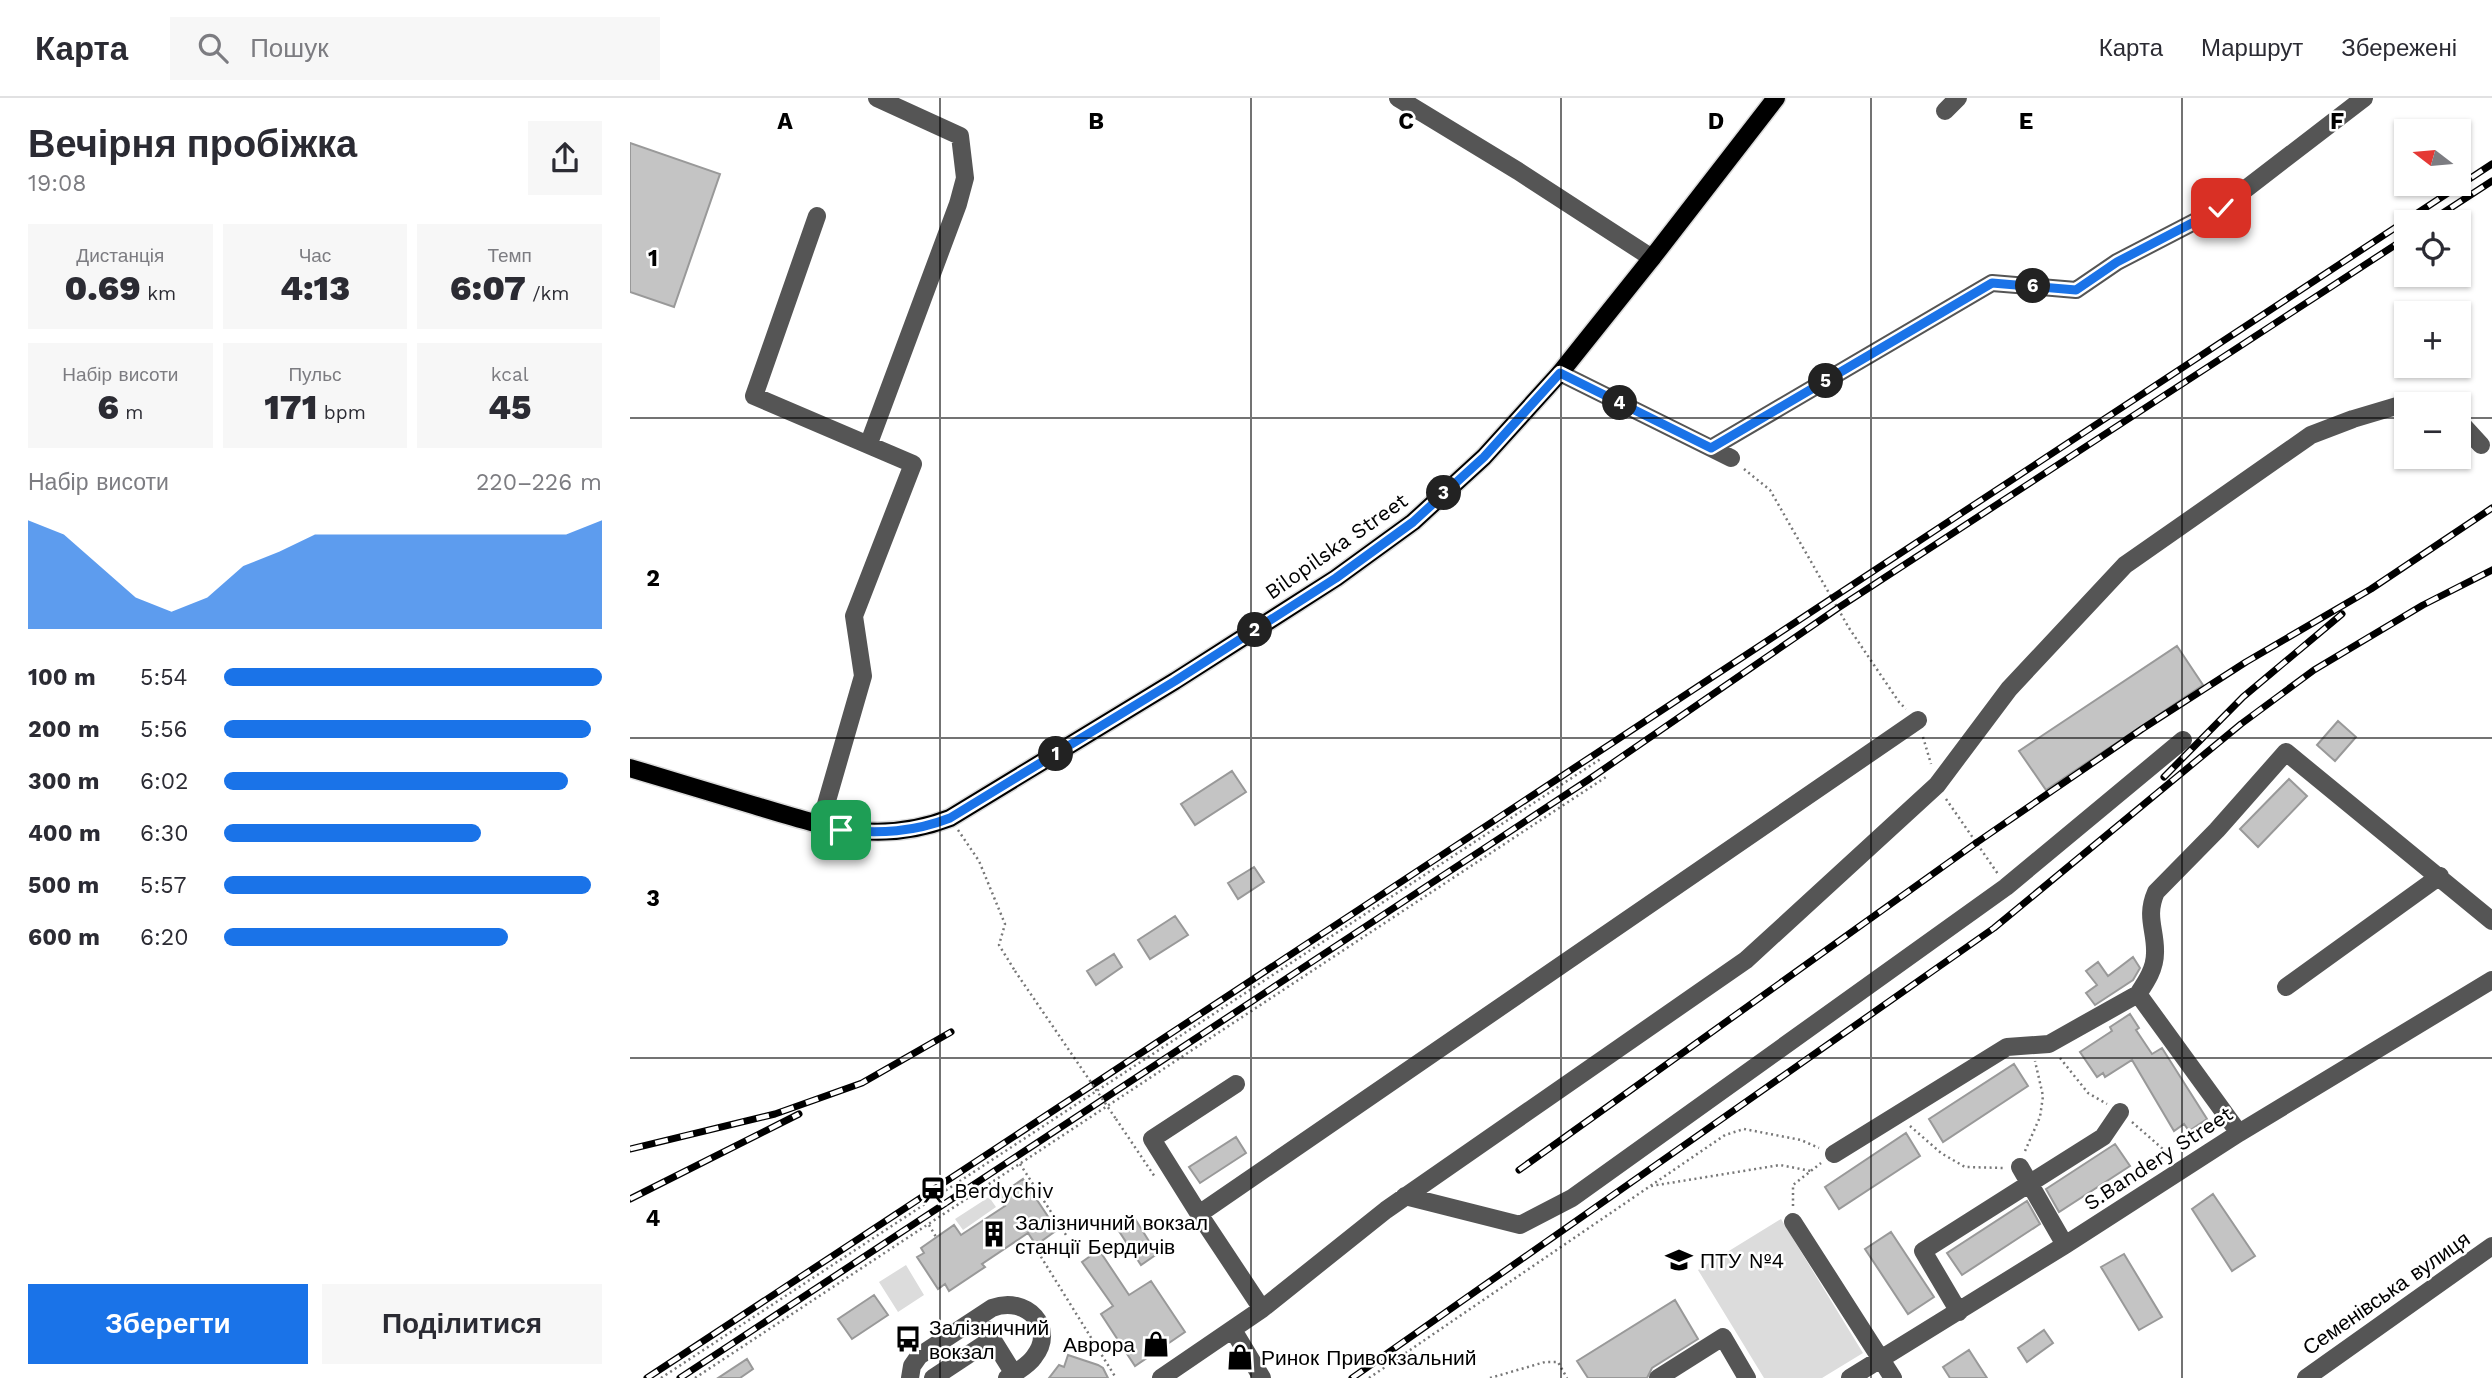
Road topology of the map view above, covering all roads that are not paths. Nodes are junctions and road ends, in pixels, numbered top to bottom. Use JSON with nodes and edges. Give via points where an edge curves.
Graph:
{"nodes":[{"id":1,"x":877,"y":98,"type":"edge"},
{"id":2,"x":1398,"y":98,"type":"edge"},
{"id":3,"x":1776,"y":98,"type":"edge"},
{"id":4,"x":1958,"y":98,"type":"edge"},
{"id":5,"x":2364,"y":98,"type":"edge"},
{"id":6,"x":1945,"y":111,"type":"dead end"},
{"id":7,"x":817,"y":216,"type":"dead end"},
{"id":8,"x":1652,"y":258,"type":"junction"},
{"id":9,"x":1560,"y":373,"type":"junction"},
{"id":10,"x":2394,"y":407,"type":"edge"},
{"id":11,"x":2471,"y":434,"type":"edge"},
{"id":12,"x":869,"y":443,"type":"junction"},
{"id":13,"x":2481,"y":445,"type":"dead end"},
{"id":14,"x":1711,"y":448,"type":"junction"},
{"id":15,"x":1731,"y":458,"type":"road end"},
{"id":16,"x":1918,"y":720,"type":"road end"},
{"id":17,"x":2183,"y":740,"type":"dead end"},
{"id":18,"x":630,"y":768,"type":"edge"},
{"id":19,"x":820,"y":825,"type":"junction"},
{"id":20,"x":2440,"y":876,"type":"junction"},
{"id":21,"x":2492,"y":921,"type":"edge"},
{"id":22,"x":2492,"y":980,"type":"edge"},
{"id":23,"x":2286,"y":987,"type":"dead end"},
{"id":24,"x":2138,"y":994,"type":"junction"},
{"id":25,"x":1237,"y":1084,"type":"dead end"},
{"id":26,"x":2120,"y":1112,"type":"dead end"},
{"id":27,"x":2239,"y":1133,"type":"junction"},
{"id":28,"x":1833,"y":1154,"type":"road end"},
{"id":29,"x":2020,"y":1167,"type":"road end"},
{"id":30,"x":2029,"y":1184,"type":"junction"},
{"id":31,"x":1405,"y":1196,"type":"junction"},
{"id":32,"x":1199,"y":1214,"type":"junction"},
{"id":33,"x":1793,"y":1222,"type":"road end"},
{"id":34,"x":2065,"y":1245,"type":"junction"},
{"id":35,"x":2492,"y":1246,"type":"edge"},
{"id":36,"x":1262,"y":1308,"type":"junction"},
{"id":37,"x":1959,"y":1312,"type":"junction"},
{"id":38,"x":978,"y":1317,"type":"junction"},
{"id":39,"x":1233,"y":1330,"type":"junction"},
{"id":40,"x":992,"y":1339,"type":"junction"},
{"id":41,"x":1881,"y":1361,"type":"junction"},
{"id":42,"x":1010,"y":1376,"type":"edge"},
{"id":43,"x":910,"y":1378,"type":"edge"},
{"id":44,"x":933,"y":1378,"type":"edge"},
{"id":45,"x":1161,"y":1378,"type":"edge"},
{"id":46,"x":1262,"y":1378,"type":"edge"},
{"id":47,"x":1658,"y":1378,"type":"edge"},
{"id":48,"x":1747,"y":1378,"type":"edge"},
{"id":49,"x":1850,"y":1378,"type":"edge"},
{"id":50,"x":1893,"y":1378,"type":"edge"},
{"id":51,"x":2306,"y":1378,"type":"edge"}],
"edges":[{"from":1,"to":12,"type":"street","via":[[960,136],[965,178]]},
{"from":2,"to":8,"type":"street"},
{"from":3,"to":8,"type":"main road","name":"Bilopilska Street"},
{"from":4,"to":6,"type":"street"},
{"from":5,"to":14,"type":"street","via":[[2221,208],[2117,262],[2076,290],[1992,283]]},
{"from":7,"to":12,"type":"street","via":[[754,396]]},
{"from":8,"to":9,"type":"main road","name":"Bilopilska Street"},
{"from":9,"to":14,"type":"street"},
{"from":9,"to":19,"type":"main road","name":"Bilopilska Street","via":[[1484,457],[1413,522],[1187,674],[950,818],[890,832]]},
{"from":10,"to":31,"type":"street","via":[[2311,435],[2125,565],[2009,689],[1937,785],[1746,960]]},
{"from":11,"to":13,"type":"street"},
{"from":12,"to":19,"type":"street","via":[[913,464],[854,616],[863,676]]},
{"from":14,"to":15,"type":"street"},
{"from":16,"to":32,"type":"street"},
{"from":17,"to":31,"type":"street","via":[[2007,887],[1572,1198],[1520,1225]]},
{"from":18,"to":19,"type":"main road","name":"Bilopilska Street"},
{"from":20,"to":21,"type":"street"},
{"from":20,"to":23,"type":"street"},
{"from":20,"to":24,"type":"street","via":[[2286,752],[2156,892],[2150,919],[2155,953],[2150,977]]},
{"from":22,"to":27,"type":"street","name":"S.Bandery Street"},
{"from":24,"to":27,"type":"street"},
{"from":24,"to":28,"type":"street","via":[[2049,1044],[2007,1047]]},
{"from":25,"to":32,"type":"street","via":[[1152,1139]]},
{"from":26,"to":30,"type":"street","via":[[2103,1137]]},
{"from":27,"to":34,"type":"street","name":"S.Bandery Street"},
{"from":29,"to":30,"type":"street"},
{"from":30,"to":34,"type":"street"},
{"from":30,"to":37,"type":"street","via":[[1923,1251]]},
{"from":31,"to":36,"type":"street"},
{"from":32,"to":36,"type":"street"},
{"from":33,"to":41,"type":"street"},
{"from":34,"to":37,"type":"street","name":"S.Bandery Street"},
{"from":35,"to":51,"type":"street","name":"Семенівська вулиця"},
{"from":36,"to":39,"type":"street"},
{"from":37,"to":41,"type":"street","name":"S.Bandery Street"},
{"from":38,"to":40,"type":"street"},
{"from":38,"to":42,"type":"street","via":[[1003,1304],[1014,1304],[1034,1315],[1040,1325],[1040,1348]]},
{"from":38,"to":43,"type":"street","via":[[919,1356]]},
{"from":39,"to":45,"type":"street"},
{"from":39,"to":46,"type":"street"},
{"from":40,"to":42,"type":"street"},
{"from":40,"to":44,"type":"street"},
{"from":41,"to":49,"type":"street","name":"S.Bandery Street"},
{"from":41,"to":50,"type":"street"},
{"from":47,"to":48,"type":"street","via":[[1723,1337]]}]}
